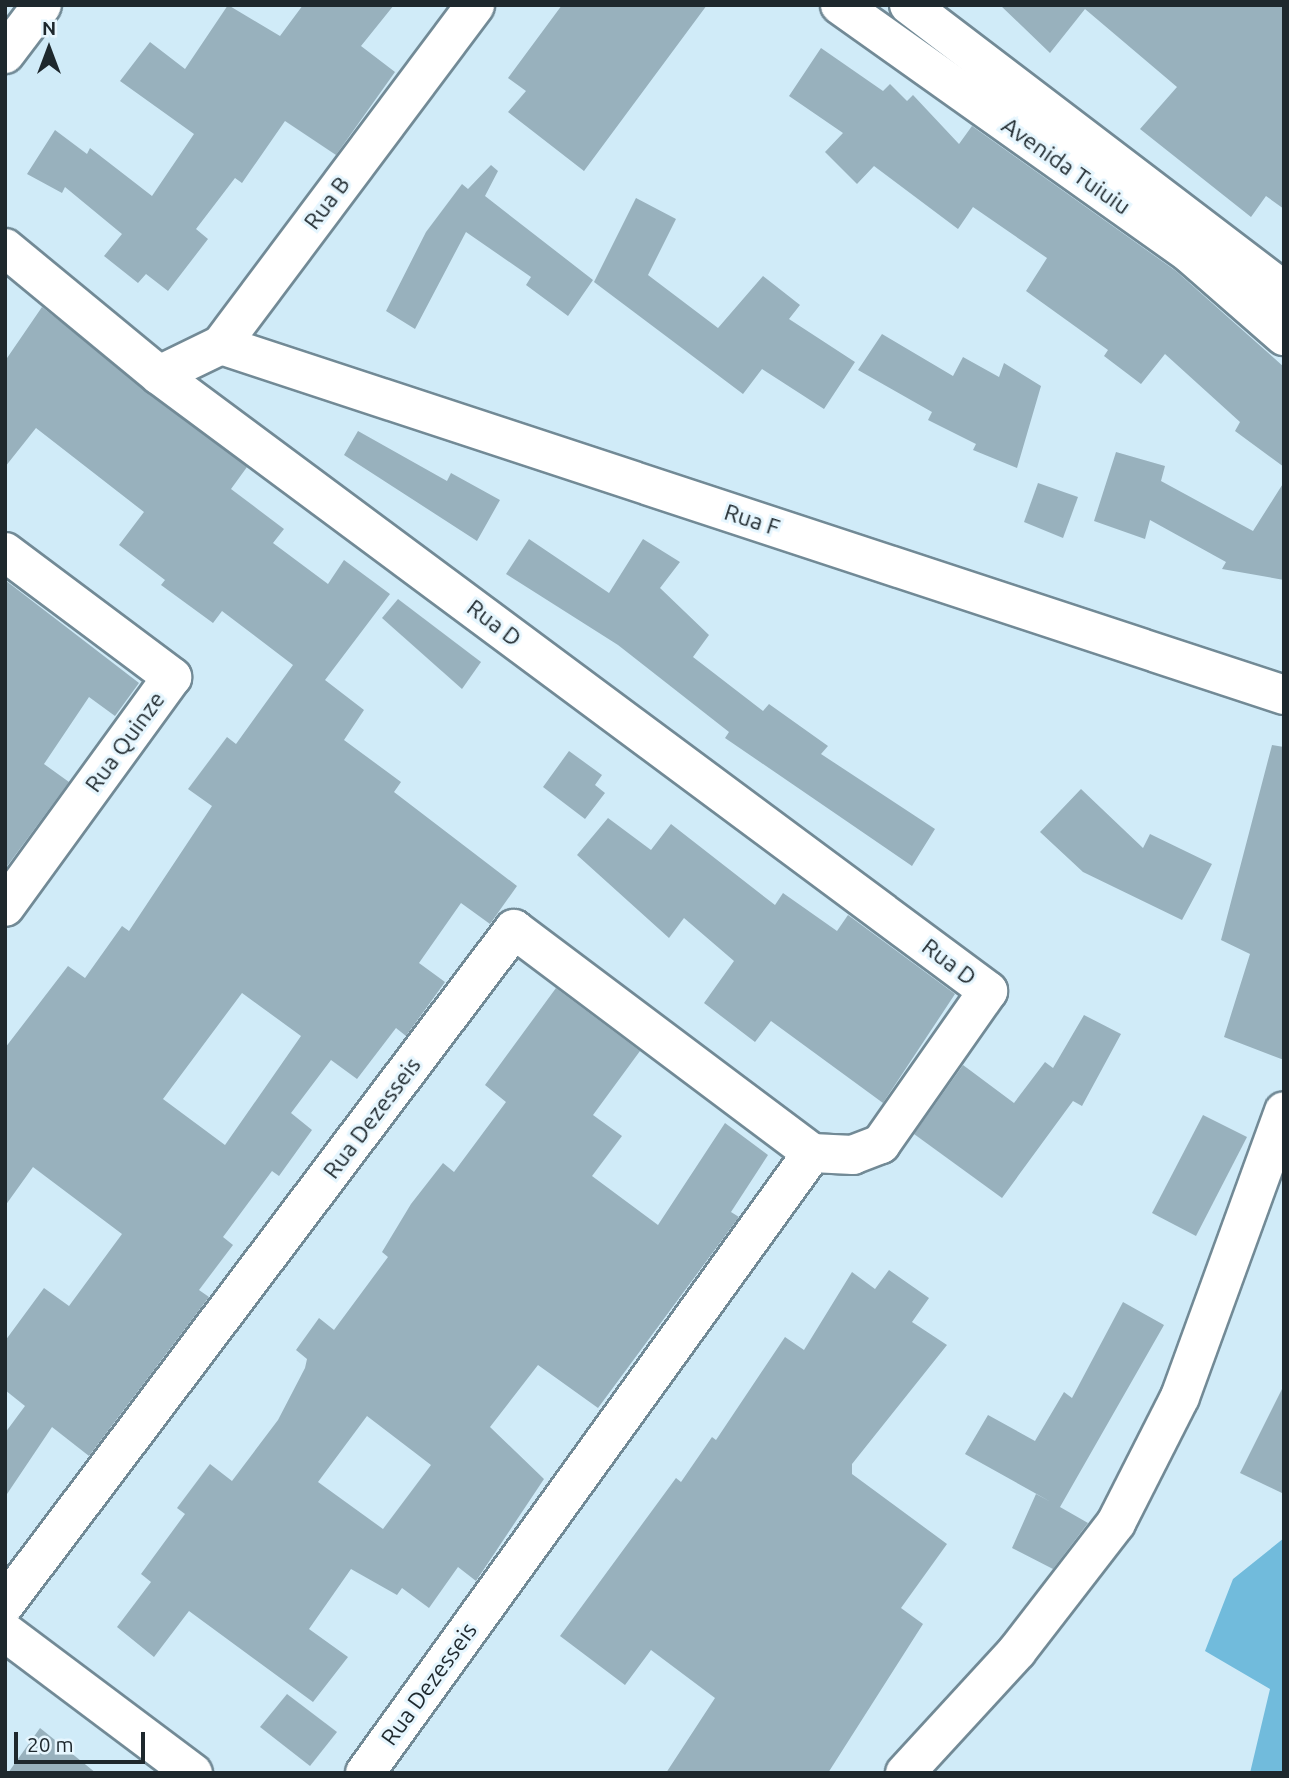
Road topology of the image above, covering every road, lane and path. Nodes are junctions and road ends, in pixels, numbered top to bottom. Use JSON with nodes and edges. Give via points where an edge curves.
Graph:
{"nodes":[{"id":1,"x":42,"y":5,"type":"edge"},
{"id":2,"x":475,"y":5,"type":"edge"},
{"id":3,"x":840,"y":5,"type":"edge"},
{"id":4,"x":909,"y":5,"type":"edge"},
{"id":5,"x":5,"y":54,"type":"edge"},
{"id":6,"x":5,"y":248,"type":"edge"},
{"id":7,"x":1284,"y":291,"type":"edge"},
{"id":8,"x":1284,"y":336,"type":"edge"},
{"id":9,"x":221,"y":345,"type":"junction"},
{"id":10,"x":159,"y":374,"type":"junction"},
{"id":11,"x":5,"y":551,"type":"edge"},
{"id":12,"x":1284,"y":695,"type":"edge"},
{"id":13,"x":5,"y":907,"type":"edge"},
{"id":14,"x":1284,"y":1111,"type":"edge"},
{"id":15,"x":812,"y":1153,"type":"junction"},
{"id":16,"x":5,"y":1604,"type":"edge"},
{"id":17,"x":5,"y":1632,"type":"edge"},
{"id":18,"x":193,"y":1773,"type":"edge"},
{"id":19,"x":365,"y":1773,"type":"edge"},
{"id":20,"x":905,"y":1773,"type":"edge"}],
"edges":[{"from":1,"to":5,"type":"street"},
{"from":2,"to":9,"type":"street","name":"Rua B"},
{"from":3,"to":8,"type":"street","name":"Avenida Tuiuiu","via":[[1190,254]]},
{"from":4,"to":7,"type":"street","name":"Avenida Tuiuiu"},
{"from":6,"to":10,"type":"street","name":"Rua D"},
{"from":9,"to":10,"type":"street","name":"Rua B"},
{"from":9,"to":12,"type":"street","name":"Rua F"},
{"from":10,"to":15,"type":"street","name":"Rua D","via":[[988,991],[881,1144],[853,1155]]},
{"from":11,"to":13,"type":"street","name":"Rua Quinze","via":[[172,677]]},
{"from":14,"to":20,"type":"street","via":[[1180,1397],[1116,1523],[1017,1651]]},
{"from":15,"to":16,"type":"street","name":"Rua Dezesseis","via":[[514,929]]},
{"from":15,"to":19,"type":"street","name":"Rua Dezesseis"},
{"from":17,"to":18,"type":"street"}]}
